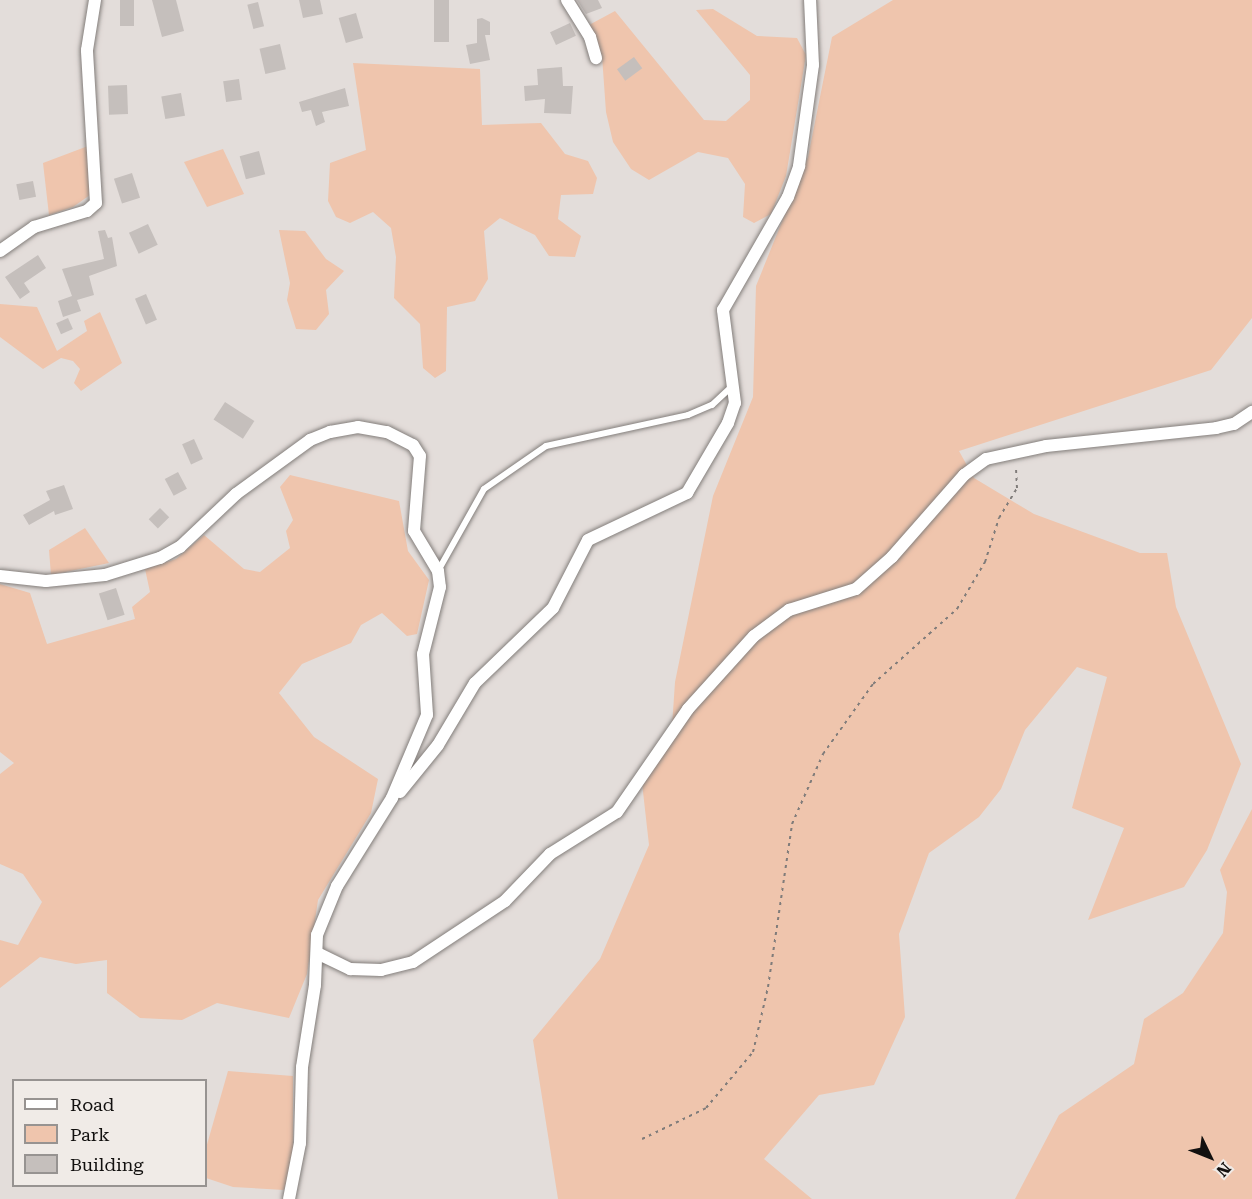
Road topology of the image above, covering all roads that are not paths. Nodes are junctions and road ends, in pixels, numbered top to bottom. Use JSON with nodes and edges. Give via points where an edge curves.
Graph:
{"nodes":[{"id":1,"x":95,"y":0,"type":"edge"},
{"id":2,"x":567,"y":0,"type":"edge"},
{"id":3,"x":810,"y":0,"type":"edge"},
{"id":4,"x":596,"y":58,"type":"dead end"},
{"id":5,"x":0,"y":251,"type":"edge"},
{"id":6,"x":734,"y":384,"type":"junction"},
{"id":7,"x":1252,"y":412,"type":"edge"},
{"id":8,"x":438,"y":571,"type":"junction"},
{"id":9,"x":0,"y":576,"type":"edge"},
{"id":10,"x":392,"y":798,"type":"junction"},
{"id":11,"x":317,"y":953,"type":"junction"},
{"id":12,"x":289,"y":1199,"type":"edge"}],
"edges":[{"from":1,"to":5,"type":"street","via":[[87,50],[96,203],[87,211],[34,227]]},
{"from":2,"to":4,"type":"street","via":[[590,37]]},
{"from":3,"to":6,"type":"street","via":[[813,65],[799,166],[788,197],[723,310]]},
{"from":6,"to":8,"type":"lane","via":[[712,405],[688,415],[567,438],[494,478],[468,512]]},
{"from":6,"to":10,"type":"street","via":[[728,423],[699,478],[672,502],[604,529],[588,540],[553,608],[475,684],[438,745]]},
{"from":7,"to":11,"type":"street","via":[[1234,424],[1216,428],[1011,452],[986,459],[963,475],[892,557],[856,589],[771,620],[688,709],[617,812],[550,854],[505,901],[413,962],[381,970],[350,969]]},
{"from":8,"to":9,"type":"street","via":[[414,531],[420,456],[401,436],[358,427],[310,440],[236,494],[180,547],[160,558],[81,578],[30,581]]},
{"from":8,"to":10,"type":"street","via":[[440,587],[423,654],[427,715]]},
{"from":10,"to":11,"type":"street","via":[[325,909]]},
{"from":11,"to":12,"type":"street","via":[[302,1067],[297,1172]]}]}
